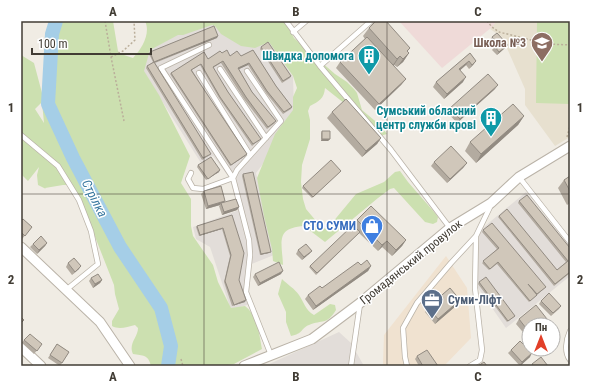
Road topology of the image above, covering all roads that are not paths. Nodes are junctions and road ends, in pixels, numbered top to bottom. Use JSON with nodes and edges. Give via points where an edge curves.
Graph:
{"nodes":[{"id":1,"x":286,"y":21,"type":"edge"},
{"id":2,"x":306,"y":21,"type":"edge"},
{"id":3,"x":371,"y":21,"type":"edge"},
{"id":4,"x":293,"y":32,"type":"junction"},
{"id":5,"x":209,"y":45,"type":"dead end"},
{"id":6,"x":320,"y":66,"type":"junction"},
{"id":7,"x":220,"y":69,"type":"dead end"},
{"id":8,"x":247,"y":71,"type":"dead end"},
{"id":9,"x":199,"y":73,"type":"dead end"},
{"id":10,"x":21,"y":135,"type":"edge"},
{"id":11,"x":266,"y":138,"type":"junction"},
{"id":12,"x":570,"y":146,"type":"edge"},
{"id":13,"x":250,"y":155,"type":"junction"},
{"id":14,"x":191,"y":173,"type":"dead end"},
{"id":15,"x":519,"y":177,"type":"junction"},
{"id":16,"x":233,"y":178,"type":"junction"},
{"id":17,"x":491,"y":203,"type":"junction"},
{"id":18,"x":450,"y":228,"type":"junction"},
{"id":19,"x":476,"y":236,"type":"junction"},
{"id":20,"x":570,"y":242,"type":"edge"},
{"id":21,"x":21,"y":247,"type":"edge"},
{"id":22,"x":66,"y":290,"type":"junction"},
{"id":23,"x":360,"y":303,"type":"junction"},
{"id":24,"x":570,"y":331,"type":"edge"},
{"id":25,"x":21,"y":347,"type":"edge"},
{"id":26,"x":271,"y":355,"type":"junction"},
{"id":27,"x":480,"y":360,"type":"junction"},
{"id":28,"x":570,"y":360,"type":"edge"},
{"id":29,"x":41,"y":366,"type":"edge"},
{"id":30,"x":130,"y":366,"type":"edge"},
{"id":31,"x":244,"y":366,"type":"edge"},
{"id":32,"x":351,"y":366,"type":"edge"},
{"id":33,"x":407,"y":366,"type":"edge"},
{"id":34,"x":470,"y":366,"type":"edge"},
{"id":35,"x":484,"y":366,"type":"edge"}],
"edges":[{"from":1,"to":4,"type":"lane"},
{"from":2,"to":4,"type":"lane"},
{"from":3,"to":6,"type":"lane"},
{"from":4,"to":6,"type":"lane"},
{"from":5,"to":16,"type":"lane","via":[[161,68]]},
{"from":6,"to":18,"type":"lane","via":[[391,150]]},
{"from":7,"to":11,"type":"lane"},
{"from":8,"to":11,"type":"lane","via":[[281,121]]},
{"from":9,"to":13,"type":"lane"},
{"from":10,"to":22,"type":"lane","via":[[58,166],[79,200],[92,231],[98,264]]},
{"from":11,"to":13,"type":"lane"},
{"from":12,"to":15,"type":"street","name":"Громадянський провулок"},
{"from":13,"to":16,"type":"lane"},
{"from":14,"to":16,"type":"lane","via":[[188,179],[193,188],[203,190]]},
{"from":15,"to":17,"type":"street","name":"Громадянський провулок"},
{"from":15,"to":20,"type":"lane"},
{"from":16,"to":26,"type":"lane","via":[[249,240],[246,292]]},
{"from":17,"to":18,"type":"street","name":"Громадянський провулок"},
{"from":17,"to":19,"type":"lane"},
{"from":18,"to":23,"type":"street","name":"Громадянський провулок"},
{"from":19,"to":27,"type":"lane","via":[[475,288],[482,350]]},
{"from":19,"to":33,"type":"lane","via":[[417,303],[403,328]]},
{"from":21,"to":22,"type":"street"},
{"from":22,"to":30,"type":"street","via":[[100,322]]},
{"from":23,"to":26,"type":"street","name":"Громадянський провулок","via":[[312,339]]},
{"from":23,"to":32,"type":"lane"},
{"from":24,"to":28,"type":"lane","via":[[566,355]]},
{"from":25,"to":29,"type":"street"},
{"from":26,"to":31,"type":"street","name":"Громадянський провулок"},
{"from":27,"to":34,"type":"lane"},
{"from":27,"to":35,"type":"lane"}]}
